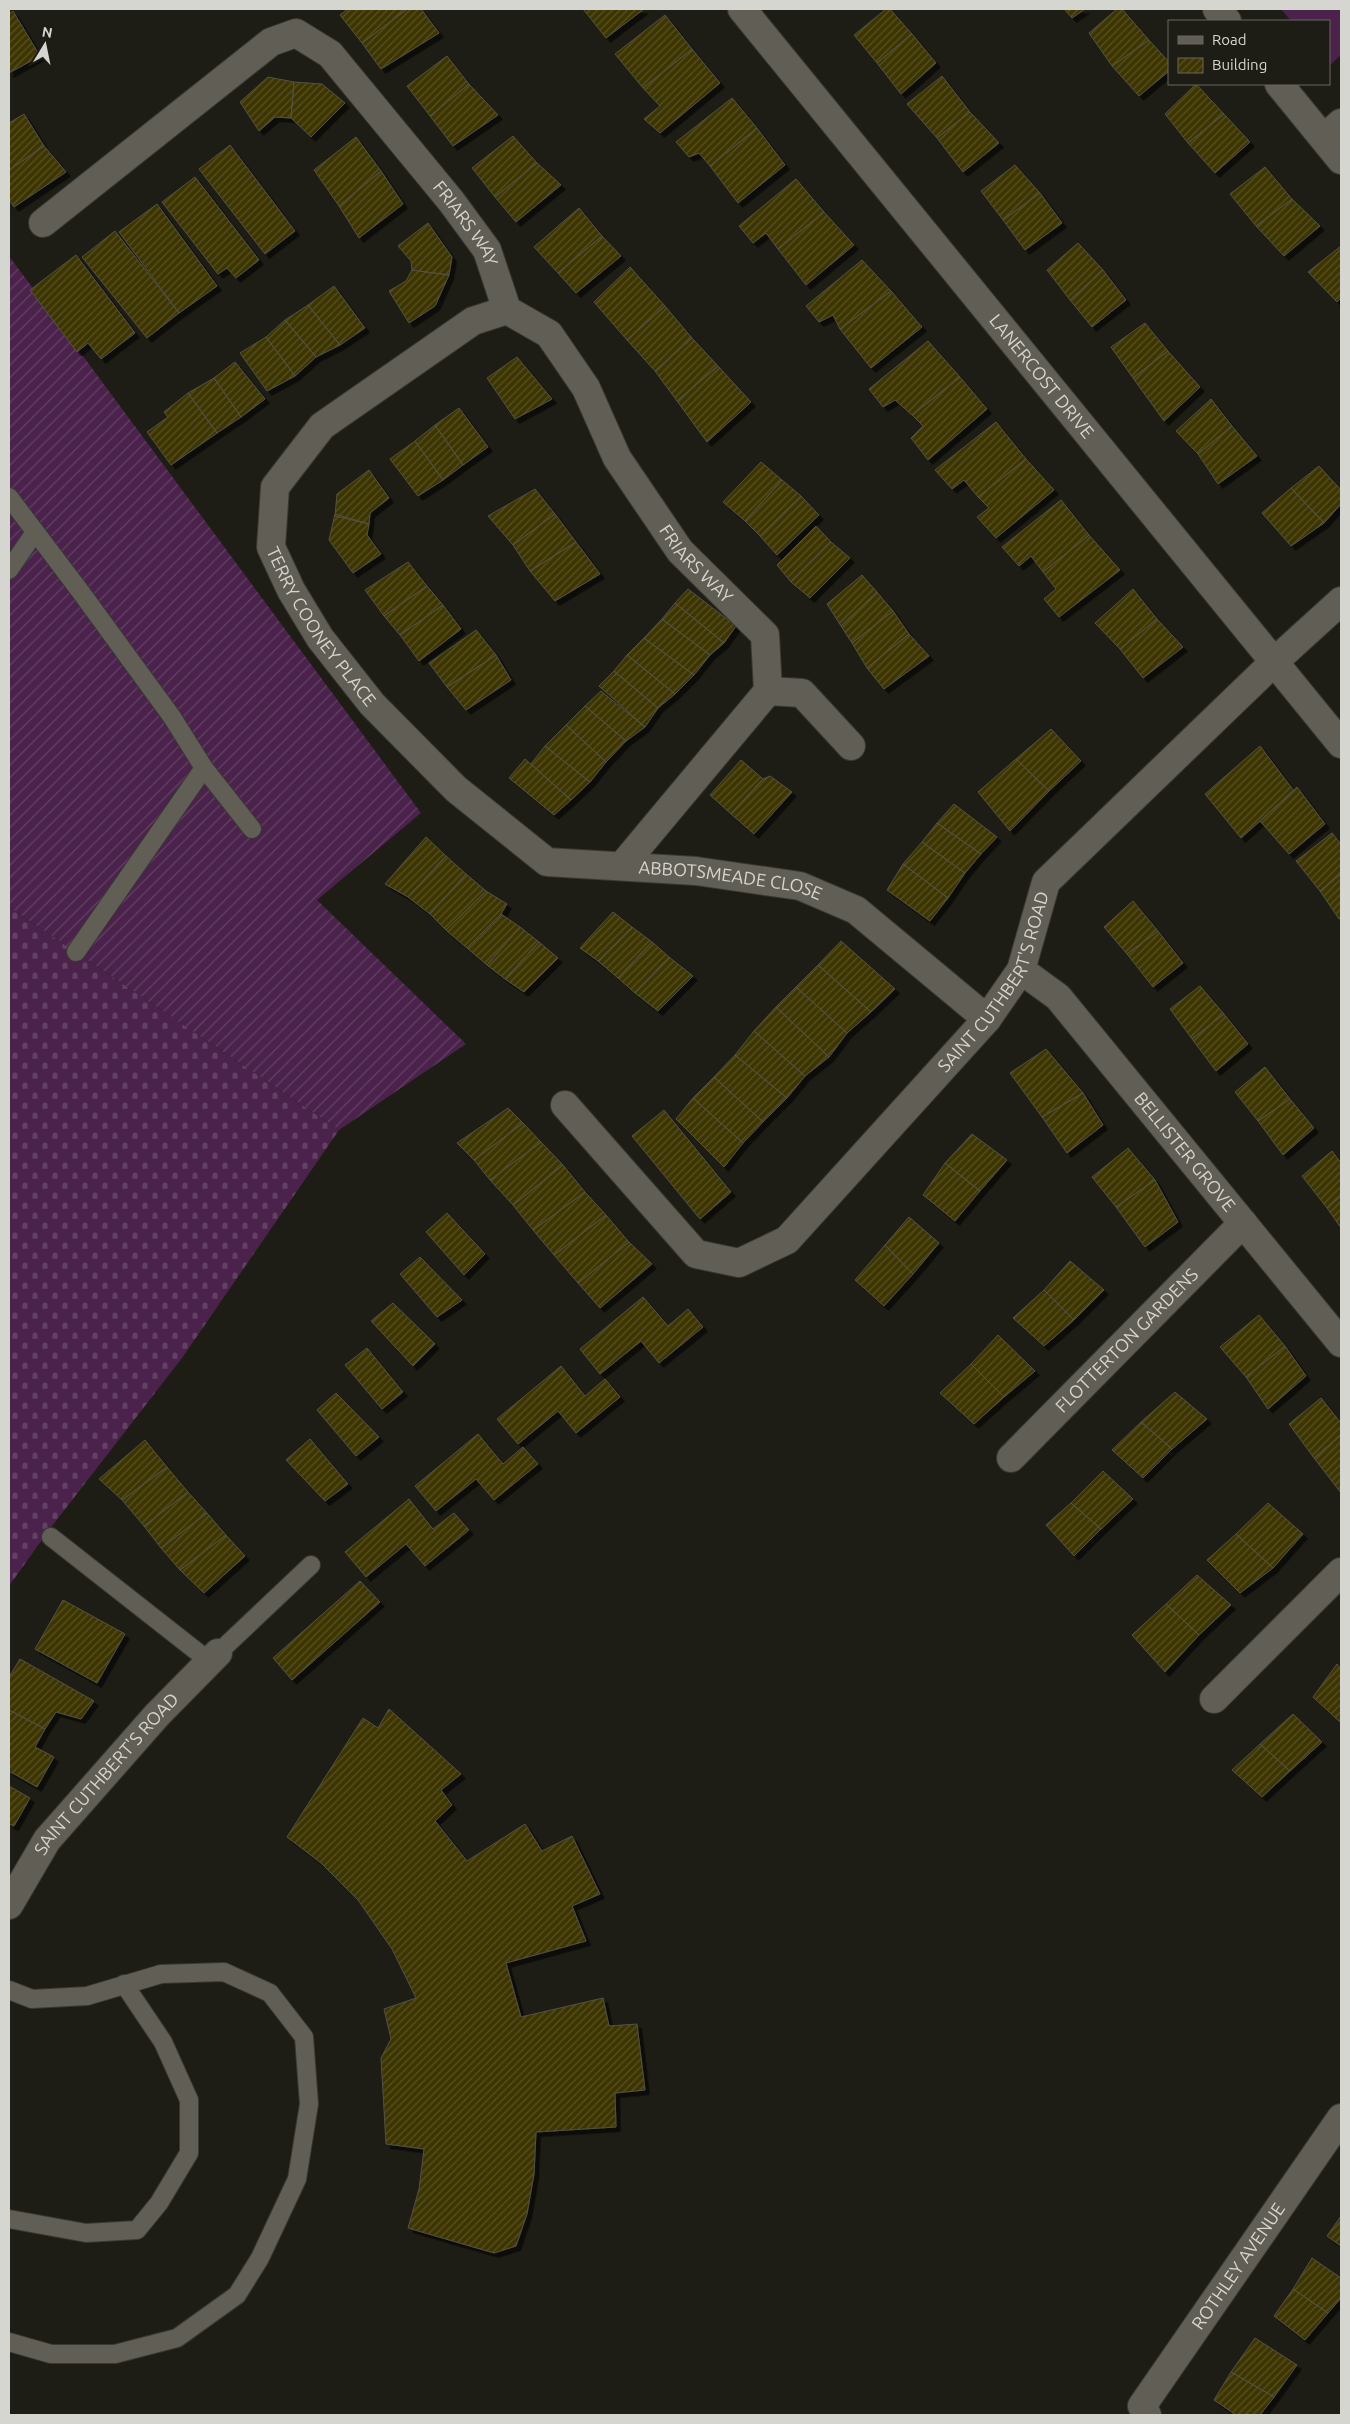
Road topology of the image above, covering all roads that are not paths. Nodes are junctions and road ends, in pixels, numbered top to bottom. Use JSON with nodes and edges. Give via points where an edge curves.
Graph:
{"nodes":[{"id":1,"x":742,"y":9,"type":"edge"},
{"id":2,"x":1217,"y":9,"type":"edge"},
{"id":3,"x":1226,"y":20,"type":"edge"},
{"id":4,"x":1280,"y":85,"type":"edge"},
{"id":5,"x":1333,"y":131,"type":"edge"},
{"id":6,"x":1341,"y":160,"type":"edge"},
{"id":7,"x":43,"y":223,"type":"dead end"},
{"id":8,"x":507,"y":310,"type":"junction"},
{"id":9,"x":9,"y":498,"type":"edge"},
{"id":10,"x":35,"y":532,"type":"junction"},
{"id":11,"x":9,"y":570,"type":"edge"},
{"id":12,"x":1341,"y":601,"type":"edge"},
{"id":13,"x":1274,"y":662,"type":"junction"},
{"id":14,"x":768,"y":691,"type":"junction"},
{"id":15,"x":1341,"y":744,"type":"edge"},
{"id":16,"x":851,"y":746,"type":"dead end"},
{"id":17,"x":204,"y":768,"type":"junction"},
{"id":18,"x":456,"y":789,"type":"joint"},
{"id":19,"x":252,"y":829,"type":"dead end"},
{"id":20,"x":622,"y":866,"type":"junction"},
{"id":21,"x":76,"y":952,"type":"dead end"},
{"id":22,"x":1021,"y":970,"type":"junction"},
{"id":23,"x":987,"y":1019,"type":"junction"},
{"id":24,"x":565,"y":1106,"type":"dead end"},
{"id":25,"x":1243,"y":1223,"type":"junction"},
{"id":26,"x":1341,"y":1343,"type":"edge"},
{"id":27,"x":1011,"y":1458,"type":"dead end"},
{"id":28,"x":51,"y":1537,"type":"dead end"},
{"id":29,"x":311,"y":1565,"type":"dead end"},
{"id":30,"x":1341,"y":1572,"type":"edge"},
{"id":31,"x":213,"y":1657,"type":"junction"},
{"id":32,"x":1214,"y":1699,"type":"dead end"},
{"id":33,"x":9,"y":1905,"type":"edge"},
{"id":34,"x":124,"y":1984,"type":"junction"},
{"id":35,"x":9,"y":1990,"type":"edge"},
{"id":36,"x":1341,"y":2118,"type":"edge"},
{"id":37,"x":9,"y":2219,"type":"edge"},
{"id":38,"x":9,"y":2342,"type":"edge"},
{"id":39,"x":1147,"y":2415,"type":"edge"}],
"edges":[{"from":1,"to":13,"type":"street","name":"LANERCOST DRIVE"},
{"from":2,"to":3,"type":"street"},
{"from":4,"to":5,"type":"street"},
{"from":5,"to":6,"type":"street"},
{"from":7,"to":8,"type":"street","name":"FRIARS WAY","via":[[271,42],[296,33],[330,54],[451,201],[487,250]]},
{"from":8,"to":14,"type":"street","name":"FRIARS WAY","via":[[549,334],[586,388],[617,458],[680,551],[765,635]]},
{"from":8,"to":18,"type":"street","name":"TERRY COONEY PLACE","via":[[472,321],[322,426],[274,487],[271,548],[291,590],[320,638],[372,704]]},
{"from":9,"to":10,"type":"lane"},
{"from":10,"to":11,"type":"lane"},
{"from":10,"to":17,"type":"lane","via":[[172,717]]},
{"from":12,"to":13,"type":"street","name":"SAINT CUTHBERT'S ROAD"},
{"from":13,"to":15,"type":"street","name":"LANERCOST DRIVE"},
{"from":13,"to":22,"type":"street","name":"SAINT CUTHBERT'S ROAD","via":[[1046,882]]},
{"from":14,"to":16,"type":"street","via":[[802,693]]},
{"from":14,"to":20,"type":"street"},
{"from":17,"to":19,"type":"lane"},
{"from":17,"to":21,"type":"lane"},
{"from":18,"to":20,"type":"street","name":"ABBOTSMEADE CLOSE","via":[[547,862]]},
{"from":20,"to":23,"type":"street","name":"ABBOTSMEADE CLOSE","via":[[696,871],[800,886],[856,910]]},
{"from":22,"to":23,"type":"street","name":"SAINT CUTHBERT'S ROAD"},
{"from":22,"to":25,"type":"street","name":"BELLISTER GROVE","via":[[1058,997]]},
{"from":23,"to":24,"type":"street","name":"SAINT CUTHBERT'S ROAD","via":[[787,1240],[738,1263],[696,1254]]},
{"from":25,"to":26,"type":"street","name":"BELLISTER GROVE"},
{"from":25,"to":27,"type":"street","name":"FLOTTERTON GARDENS"},
{"from":28,"to":31,"type":"lane"},
{"from":29,"to":31,"type":"lane"},
{"from":30,"to":32,"type":"street"},
{"from":31,"to":33,"type":"street","name":"SAINT CUTHBERT'S ROAD","via":[[157,1715],[47,1840]]},
{"from":34,"to":35,"type":"lane","via":[[87,1996],[32,1999]]},
{"from":34,"to":37,"type":"lane","via":[[163,2042],[189,2100],[189,2153],[159,2203],[137,2230],[86,2233]]},
{"from":34,"to":38,"type":"lane","via":[[161,1974],[224,1972],[270,1993],[304,2037],[309,2104],[297,2179],[260,2258],[237,2294],[178,2338],[115,2354],[51,2354]]},
{"from":36,"to":39,"type":"street","name":"ROTHLEY AVENUE","via":[[1142,2406]]}]}
